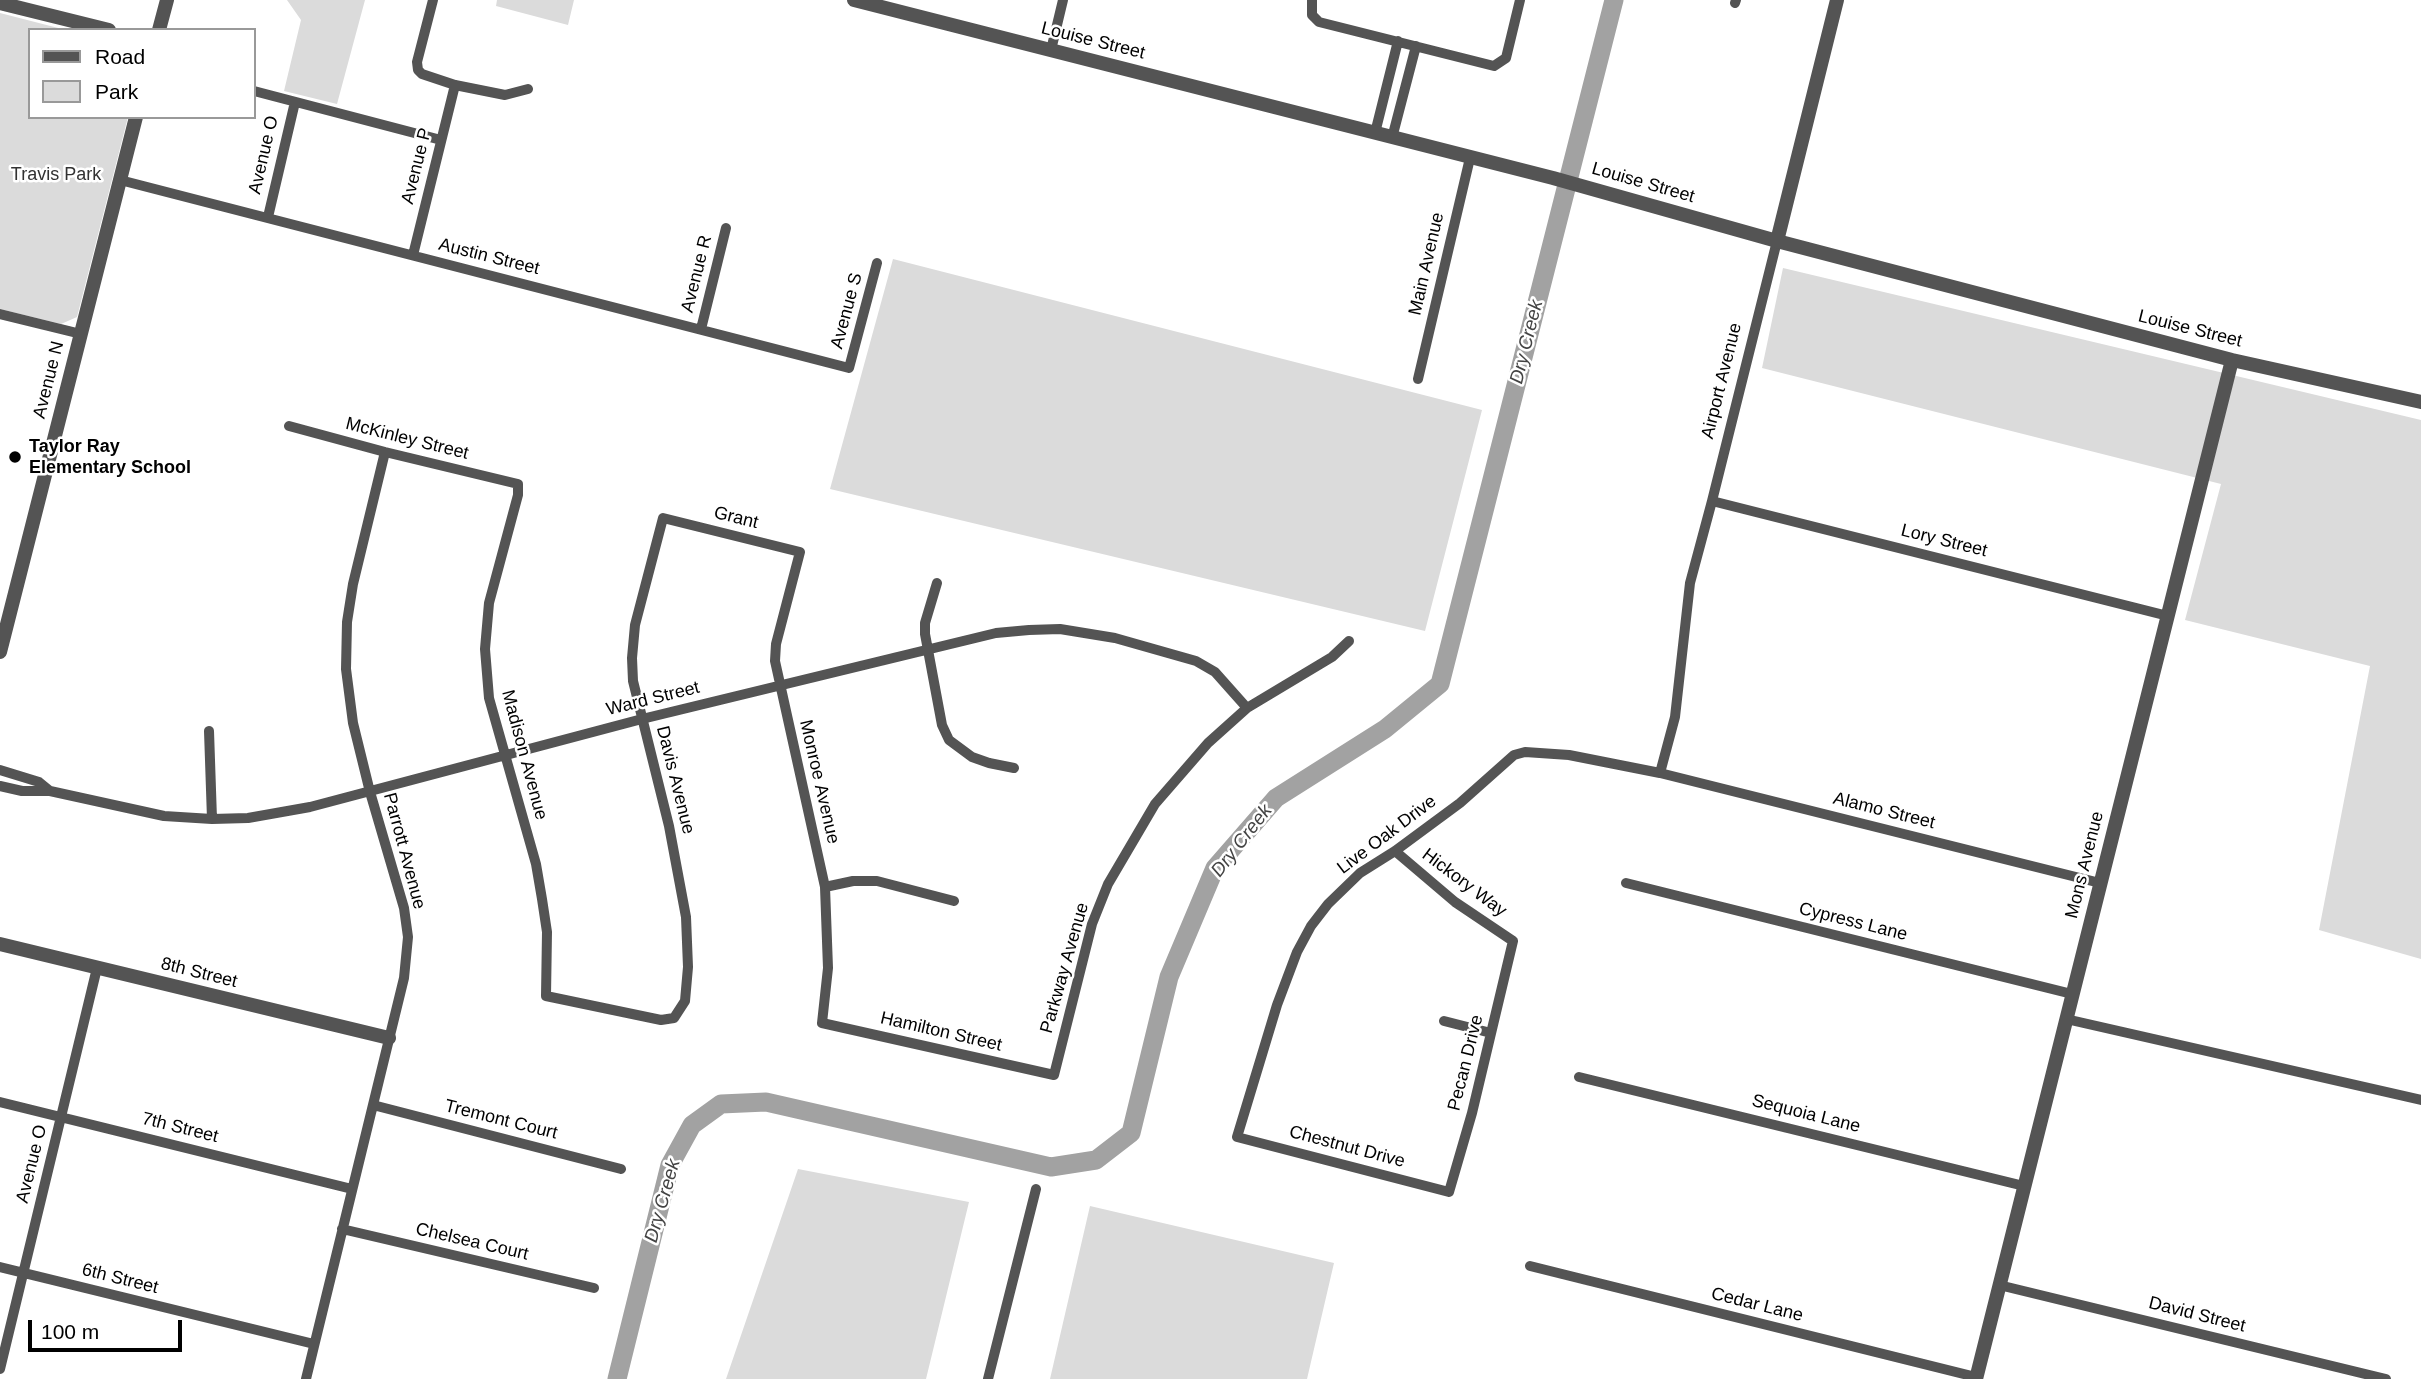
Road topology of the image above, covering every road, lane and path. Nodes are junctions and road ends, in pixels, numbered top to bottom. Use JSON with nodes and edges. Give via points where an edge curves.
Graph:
{"nodes":[{"id":1,"x":167,"y":0,"type":"edge"},
{"id":2,"x":433,"y":0,"type":"edge"},
{"id":3,"x":854,"y":0,"type":"edge"},
{"id":4,"x":1063,"y":0,"type":"edge"},
{"id":5,"x":1312,"y":0,"type":"edge"},
{"id":6,"x":1520,"y":0,"type":"edge"},
{"id":7,"x":1837,"y":0,"type":"edge"},
{"id":8,"x":0,"y":3,"type":"edge"},
{"id":9,"x":101,"y":28,"type":"edge"},
{"id":10,"x":160,"y":28,"type":"edge"},
{"id":11,"x":1398,"y":41,"type":"junction"},
{"id":12,"x":1416,"y":46,"type":"junction"},
{"id":13,"x":1051,"y":50,"type":"junction"},
{"id":14,"x":455,"y":85,"type":"junction"},
{"id":15,"x":528,"y":89,"type":"dead end"},
{"id":16,"x":256,"y":92,"type":"edge"},
{"id":17,"x":295,"y":102,"type":"junction"},
{"id":18,"x":135,"y":119,"type":"edge"},
{"id":19,"x":1375,"y":133,"type":"junction"},
{"id":20,"x":1392,"y":138,"type":"junction"},
{"id":21,"x":440,"y":140,"type":"junction"},
{"id":22,"x":1470,"y":158,"type":"junction"},
{"id":23,"x":120,"y":180,"type":"junction"},
{"id":24,"x":268,"y":217,"type":"junction"},
{"id":25,"x":726,"y":228,"type":"dead end"},
{"id":26,"x":1777,"y":241,"type":"junction"},
{"id":27,"x":413,"y":255,"type":"junction"},
{"id":28,"x":877,"y":263,"type":"dead end"},
{"id":29,"x":0,"y":314,"type":"edge"},
{"id":30,"x":701,"y":329,"type":"junction"},
{"id":31,"x":81,"y":334,"type":"junction"},
{"id":32,"x":2232,"y":360,"type":"junction"},
{"id":33,"x":849,"y":368,"type":"joint"},
{"id":34,"x":1419,"y":379,"type":"dead end"},
{"id":35,"x":2421,"y":402,"type":"edge"},
{"id":36,"x":289,"y":426,"type":"dead end"},
{"id":37,"x":385,"y":452,"type":"junction"},
{"id":38,"x":518,"y":484,"type":"joint"},
{"id":39,"x":1712,"y":501,"type":"junction"},
{"id":40,"x":663,"y":518,"type":"joint"},
{"id":41,"x":800,"y":552,"type":"joint"},
{"id":42,"x":937,"y":583,"type":"dead end"},
{"id":43,"x":2168,"y":616,"type":"junction"},
{"id":44,"x":1349,"y":640,"type":"dead end"},
{"id":45,"x":927,"y":650,"type":"junction"},
{"id":46,"x":0,"y":652,"type":"edge"},
{"id":47,"x":779,"y":687,"type":"junction"},
{"id":48,"x":1247,"y":708,"type":"junction"},
{"id":49,"x":642,"y":719,"type":"junction"},
{"id":50,"x":209,"y":731,"type":"dead end"},
{"id":51,"x":504,"y":755,"type":"junction"},
{"id":52,"x":1014,"y":768,"type":"dead end"},
{"id":53,"x":0,"y":771,"type":"edge"},
{"id":54,"x":1660,"y":773,"type":"junction"},
{"id":55,"x":0,"y":786,"type":"edge"},
{"id":56,"x":50,"y":791,"type":"junction"},
{"id":57,"x":370,"y":792,"type":"junction"},
{"id":58,"x":212,"y":819,"type":"junction"},
{"id":59,"x":1395,"y":851,"type":"junction"},
{"id":60,"x":1626,"y":883,"type":"dead end"},
{"id":61,"x":2101,"y":883,"type":"junction"},
{"id":62,"x":825,"y":887,"type":"junction"},
{"id":63,"x":954,"y":901,"type":"dead end"},
{"id":64,"x":1513,"y":941,"type":"joint"},
{"id":65,"x":0,"y":944,"type":"edge"},
{"id":66,"x":97,"y":968,"type":"junction"},
{"id":67,"x":2073,"y":995,"type":"junction"},
{"id":68,"x":546,"y":996,"type":"joint"},
{"id":69,"x":2066,"y":1019,"type":"junction"},
{"id":70,"x":1444,"y":1021,"type":"dead end"},
{"id":71,"x":822,"y":1023,"type":"joint"},
{"id":72,"x":1491,"y":1033,"type":"junction"},
{"id":73,"x":389,"y":1038,"type":"junction"},
{"id":74,"x":1054,"y":1075,"type":"joint"},
{"id":75,"x":1579,"y":1077,"type":"dead end"},
{"id":76,"x":2421,"y":1100,"type":"edge"},
{"id":77,"x":0,"y":1102,"type":"edge"},
{"id":78,"x":373,"y":1105,"type":"junction"},
{"id":79,"x":61,"y":1117,"type":"junction"},
{"id":80,"x":1237,"y":1137,"type":"joint"},
{"id":81,"x":621,"y":1169,"type":"dead end"},
{"id":82,"x":2024,"y":1186,"type":"junction"},
{"id":83,"x":352,"y":1189,"type":"junction"},
{"id":84,"x":1036,"y":1189,"type":"dead end"},
{"id":85,"x":1449,"y":1192,"type":"joint"},
{"id":86,"x":342,"y":1229,"type":"junction"},
{"id":87,"x":1530,"y":1266,"type":"dead end"},
{"id":88,"x":0,"y":1267,"type":"edge"},
{"id":89,"x":23,"y":1273,"type":"junction"},
{"id":90,"x":1999,"y":1285,"type":"junction"},
{"id":91,"x":594,"y":1288,"type":"dead end"},
{"id":92,"x":314,"y":1344,"type":"junction"},
{"id":93,"x":0,"y":1369,"type":"edge"},
{"id":94,"x":1976,"y":1378,"type":"edge"},
{"id":95,"x":306,"y":1379,"type":"edge"},
{"id":96,"x":988,"y":1379,"type":"edge"},
{"id":97,"x":2386,"y":1379,"type":"edge"}],
"edges":[{"from":1,"to":10,"type":"street"},
{"from":2,"to":14,"type":"street","via":[[418,70]]},
{"from":3,"to":13,"type":"street","name":"Louise Street"},
{"from":4,"to":13,"type":"street"},
{"from":5,"to":11,"type":"street","via":[[1312,15],[1320,22]]},
{"from":6,"to":12,"type":"street","via":[[1506,58],[1494,66]]},
{"from":7,"to":26,"type":"street","name":"Airport Avenue"},
{"from":8,"to":9,"type":"street"},
{"from":11,"to":12,"type":"street"},
{"from":11,"to":19,"type":"street"},
{"from":12,"to":20,"type":"street"},
{"from":13,"to":19,"type":"street","name":"Louise Street"},
{"from":14,"to":15,"type":"street","via":[[505,95]]},
{"from":14,"to":21,"type":"street","name":"Avenue P"},
{"from":16,"to":17,"type":"street"},
{"from":17,"to":21,"type":"street"},
{"from":17,"to":24,"type":"street","name":"Avenue O"},
{"from":18,"to":23,"type":"street","name":"Avenue N"},
{"from":19,"to":20,"type":"street","name":"Louise Street"},
{"from":20,"to":22,"type":"street","name":"Louise Street"},
{"from":21,"to":27,"type":"street","name":"Avenue P"},
{"from":22,"to":26,"type":"street","name":"Louise Street"},
{"from":22,"to":34,"type":"street","name":"Main Avenue"},
{"from":23,"to":24,"type":"street","name":"Austin Street"},
{"from":23,"to":31,"type":"street","name":"Avenue N"},
{"from":24,"to":27,"type":"street","name":"Austin Street"},
{"from":25,"to":30,"type":"street","name":"Avenue R"},
{"from":26,"to":32,"type":"street","name":"Louise Street"},
{"from":26,"to":39,"type":"street","name":"Airport Avenue"},
{"from":27,"to":30,"type":"street","name":"Austin Street"},
{"from":28,"to":33,"type":"street","name":"Avenue S"},
{"from":29,"to":31,"type":"street"},
{"from":30,"to":33,"type":"street","name":"Austin Street"},
{"from":31,"to":46,"type":"street","name":"Avenue N"},
{"from":32,"to":35,"type":"street","name":"Louise Street"},
{"from":32,"to":43,"type":"street","name":"Mons Avenue"},
{"from":36,"to":37,"type":"street","name":"McKinley Street"},
{"from":37,"to":38,"type":"street","name":"McKinley Street"},
{"from":37,"to":57,"type":"street","name":"Parrott Avenue","via":[[352,584],[348,622],[346,669]]},
{"from":38,"to":51,"type":"street","name":"Madison Avenue","via":[[485,626],[489,698]]},
{"from":39,"to":43,"type":"street","name":"Lory Street"},
{"from":39,"to":54,"type":"street","name":"Airport Avenue","via":[[1689,583],[1675,717]]},
{"from":40,"to":41,"type":"street","name":"Grant"},
{"from":40,"to":49,"type":"street","name":"Davis Avenue","via":[[632,642],[633,681]]},
{"from":41,"to":47,"type":"street","name":"Monroe Avenue","via":[[776,644]]},
{"from":42,"to":45,"type":"street","via":[[925,623]]},
{"from":43,"to":61,"type":"street","name":"Mons Avenue"},
{"from":44,"to":48,"type":"street","name":"Parkway Avenue","via":[[1332,657]]},
{"from":45,"to":47,"type":"street","name":"Ward Street"},
{"from":45,"to":48,"type":"street","name":"Ward Street","via":[[1029,630],[1060,629],[1115,638],[1196,661],[1215,673]]},
{"from":45,"to":52,"type":"street","via":[[949,740],[972,757]]},
{"from":47,"to":49,"type":"street","name":"Ward Street"},
{"from":47,"to":62,"type":"street","name":"Monroe Avenue"},
{"from":48,"to":74,"type":"street","name":"Parkway Avenue","via":[[1163,794],[1108,884],[1092,924]]},
{"from":49,"to":51,"type":"street","name":"Ward Street"},
{"from":49,"to":68,"type":"street","name":"Davis Avenue","via":[[686,917],[685,1001],[674,1018],[661,1020]]},
{"from":50,"to":58,"type":"street"},
{"from":51,"to":57,"type":"street","name":"Ward Street"},
{"from":51,"to":68,"type":"street","name":"Madison Avenue","via":[[536,864],[547,932]]},
{"from":53,"to":56,"type":"street","name":"Ward Street","via":[[39,782]]},
{"from":54,"to":59,"type":"street","name":"Live Oak Drive","via":[[1569,755],[1514,755]]},
{"from":54,"to":61,"type":"street","name":"Alamo Street"},
{"from":55,"to":56,"type":"street","name":"Ward Street"},
{"from":56,"to":58,"type":"street","name":"Ward Street","via":[[164,816]]},
{"from":57,"to":58,"type":"street","name":"Ward Street","via":[[286,812]]},
{"from":57,"to":73,"type":"street","name":"Parrott Avenue","via":[[408,937],[404,978]]},
{"from":59,"to":64,"type":"street","name":"Hickory Way","via":[[1455,902]]},
{"from":59,"to":80,"type":"street","name":"Live Oak Drive","via":[[1360,873],[1328,904],[1297,951]]},
{"from":60,"to":67,"type":"street","name":"Cypress Lane"},
{"from":61,"to":67,"type":"street","name":"Mons Avenue"},
{"from":62,"to":63,"type":"street","via":[[877,881]]},
{"from":62,"to":71,"type":"street","name":"Monroe Avenue","via":[[828,968]]},
{"from":64,"to":72,"type":"street","name":"Pecan Drive"},
{"from":65,"to":66,"type":"street","name":"8th Street"},
{"from":66,"to":73,"type":"street","name":"8th Street"},
{"from":66,"to":79,"type":"street","name":"Avenue O"},
{"from":67,"to":69,"type":"street","name":"Mons Avenue"},
{"from":69,"to":76,"type":"street"},
{"from":69,"to":82,"type":"street","name":"Mons Avenue"},
{"from":70,"to":72,"type":"street"},
{"from":71,"to":74,"type":"street","name":"Hamilton Street"},
{"from":72,"to":85,"type":"street","name":"Pecan Drive"},
{"from":73,"to":78,"type":"street","name":"Parrott Avenue"},
{"from":75,"to":82,"type":"street","name":"Sequoia Lane"},
{"from":77,"to":79,"type":"street","name":"7th Street"},
{"from":78,"to":81,"type":"street","name":"Tremont Court"},
{"from":78,"to":83,"type":"street","name":"Parrott Avenue"},
{"from":79,"to":83,"type":"street","name":"7th Street"},
{"from":79,"to":89,"type":"street","name":"Avenue O"},
{"from":80,"to":85,"type":"street","name":"Chestnut Drive"},
{"from":82,"to":90,"type":"street","name":"Mons Avenue"},
{"from":83,"to":86,"type":"street","name":"Parrott Avenue"},
{"from":84,"to":96,"type":"street"},
{"from":86,"to":91,"type":"street","name":"Chelsea Court"},
{"from":86,"to":92,"type":"street","name":"Parrott Avenue"},
{"from":87,"to":94,"type":"street","name":"Cedar Lane"},
{"from":88,"to":89,"type":"street","name":"6th Street"},
{"from":89,"to":92,"type":"street","name":"6th Street"},
{"from":89,"to":93,"type":"street","name":"Avenue O"},
{"from":90,"to":94,"type":"street","name":"Mons Avenue"},
{"from":90,"to":97,"type":"street","name":"David Street"},
{"from":92,"to":95,"type":"street","name":"Parrott Avenue"}]}
